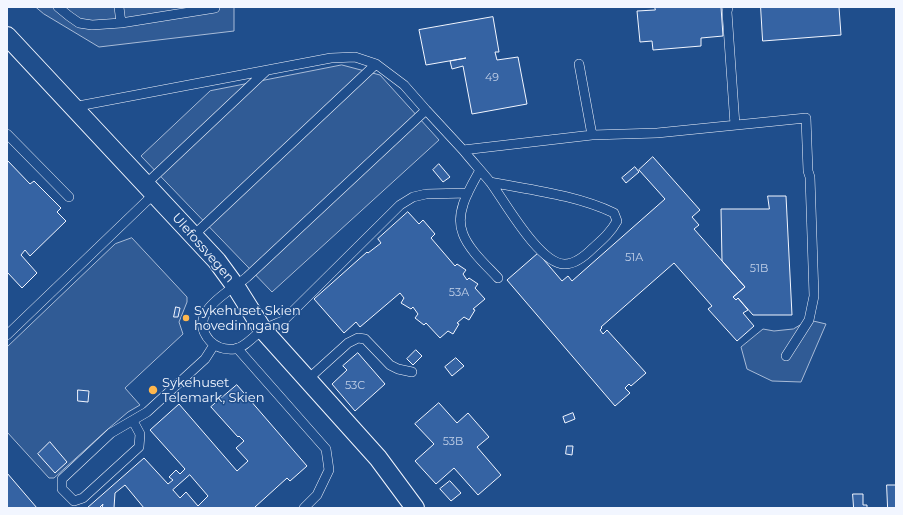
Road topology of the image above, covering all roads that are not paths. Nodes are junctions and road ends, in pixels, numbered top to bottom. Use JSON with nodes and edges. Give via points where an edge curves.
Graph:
{"nodes":[{"id":1,"x":58,"y":7,"type":"edge"},
{"id":2,"x":119,"y":7,"type":"edge"},
{"id":3,"x":728,"y":7,"type":"edge"},
{"id":4,"x":215,"y":8,"type":"dead end"},
{"id":5,"x":121,"y":23,"type":"junction"},
{"id":6,"x":9,"y":43,"type":"edge"},
{"id":7,"x":376,"y":64,"type":"junction"},
{"id":8,"x":579,"y":64,"type":"dead end"},
{"id":9,"x":267,"y":70,"type":"junction"},
{"id":10,"x":73,"y":107,"type":"junction"},
{"id":11,"x":426,"y":110,"type":"junction"},
{"id":12,"x":735,"y":125,"type":"junction"},
{"id":13,"x":7,"y":134,"type":"edge"},
{"id":14,"x":592,"y":135,"type":"junction"},
{"id":15,"x":463,"y":150,"type":"junction"},
{"id":16,"x":480,"y":170,"type":"junction"},
{"id":17,"x":490,"y":182,"type":"junction"},
{"id":18,"x":151,"y":188,"type":"junction"},
{"id":19,"x":468,"y":193,"type":"junction"},
{"id":20,"x":69,"y":197,"type":"dead end"},
{"id":21,"x":194,"y":235,"type":"junction"},
{"id":22,"x":498,"y":278,"type":"dead end"},
{"id":23,"x":236,"y":287,"type":"junction"},
{"id":24,"x":263,"y":330,"type":"junction"},
{"id":25,"x":7,"y":335,"type":"edge"},
{"id":26,"x":214,"y":345,"type":"junction"},
{"id":27,"x":237,"y":348,"type":"junction"},
{"id":28,"x":786,"y":356,"type":"dead end"},
{"id":29,"x":412,"y":372,"type":"dead end"},
{"id":30,"x":307,"y":380,"type":"junction"},
{"id":31,"x":134,"y":421,"type":"junction"},
{"id":32,"x":304,"y":508,"type":"edge"},
{"id":33,"x":415,"y":508,"type":"edge"}],
"edges":[{"from":1,"to":5,"type":"lane","via":[[79,23]]},
{"from":2,"to":5,"type":"lane"},
{"from":3,"to":12,"type":"lane"},
{"from":4,"to":5,"type":"lane"},
{"from":6,"to":10,"type":"street","name":"Ulefossvegen"},
{"from":7,"to":9,"type":"lane","via":[[355,57],[331,58]]},
{"from":7,"to":11,"type":"lane","via":[[404,85]]},
{"from":7,"to":21,"type":"lane"},
{"from":8,"to":14,"type":"lane"},
{"from":9,"to":10,"type":"lane"},
{"from":9,"to":18,"type":"lane"},
{"from":10,"to":18,"type":"street","name":"Ulefossvegen"},
{"from":11,"to":15,"type":"lane"},
{"from":11,"to":23,"type":"lane"},
{"from":12,"to":14,"type":"lane","via":[[657,133]]},
{"from":12,"to":28,"type":"lane","via":[[806,118],[814,296],[809,320]]},
{"from":13,"to":20,"type":"lane"},
{"from":14,"to":15,"type":"lane"},
{"from":15,"to":16,"type":"lane"},
{"from":16,"to":17,"type":"lane"},
{"from":16,"to":19,"type":"lane"},
{"from":17,"to":17,"type":"lane","via":[[529,239],[558,263],[576,262],[612,231],[617,221],[614,213],[599,206]]},
{"from":18,"to":21,"type":"street","name":"Ulefossvegen"},
{"from":18,"to":25,"type":"lane"},
{"from":19,"to":22,"type":"lane","via":[[460,220],[463,234],[470,247]]},
{"from":19,"to":24,"type":"lane","via":[[426,194],[413,197],[400,205],[283,321]]},
{"from":21,"to":23,"type":"street","name":"Ulefossvegen","via":[[217,260]]},
{"from":23,"to":24,"type":"street","name":"Ulefossvegen"},
{"from":23,"to":26,"type":"lane","via":[[214,302],[205,312],[202,322],[205,335]]},
{"from":24,"to":27,"type":"lane"},
{"from":24,"to":30,"type":"street","name":"Ulefossvegen"},
{"from":26,"to":27,"type":"lane","via":[[225,350]]},
{"from":26,"to":31,"type":"lane","via":[[205,359]]},
{"from":27,"to":32,"type":"lane","via":[[326,449],[329,470],[317,495]]},
{"from":29,"to":30,"type":"lane","via":[[390,365],[364,339],[358,338],[348,343]]},
{"from":30,"to":33,"type":"street","name":"Ulefossvegen","via":[[378,458]]},
{"from":31,"to":31,"type":"lane","via":[[111,433],[62,479],[62,489],[74,501],[83,498],[139,447],[140,434]]}]}
